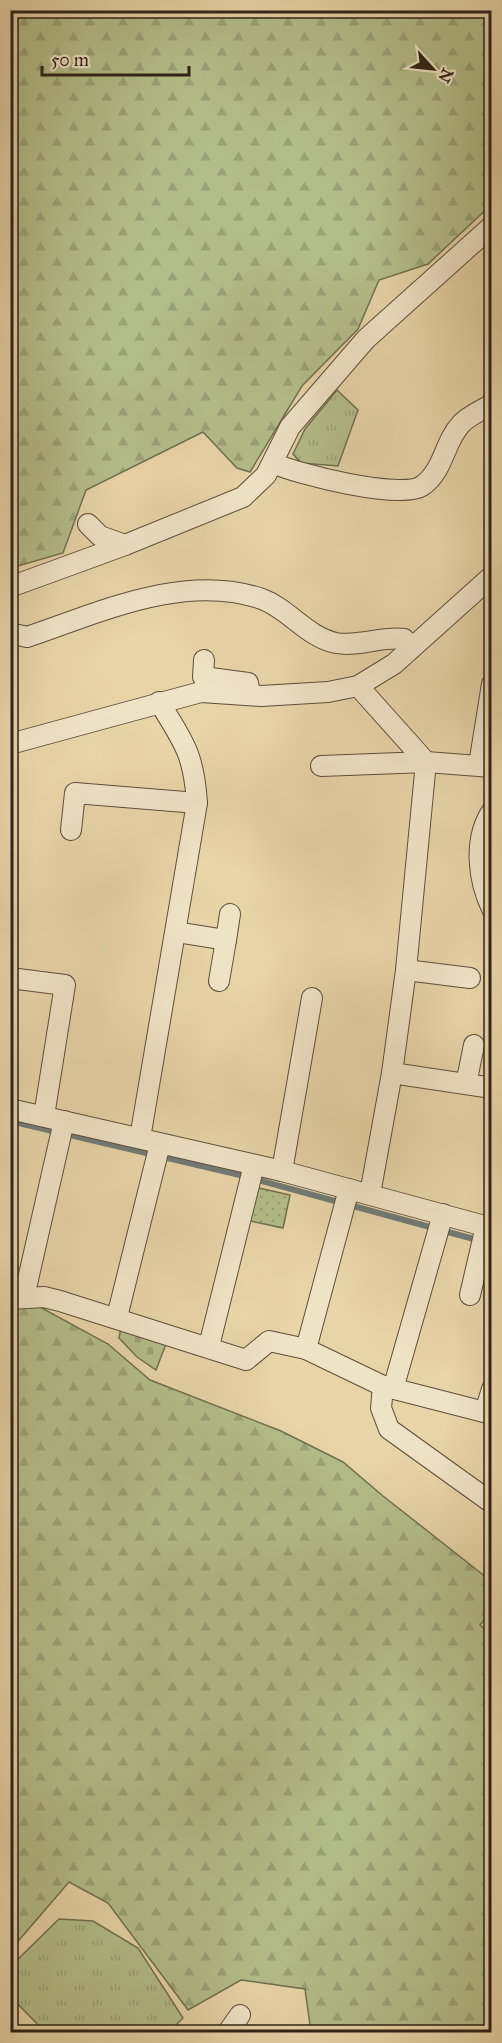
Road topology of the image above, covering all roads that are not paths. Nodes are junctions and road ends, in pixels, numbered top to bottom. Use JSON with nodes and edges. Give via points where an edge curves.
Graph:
{"nodes":[{"id":1,"x":492,"y":226,"type":"edge"},
{"id":2,"x":492,"y":404,"type":"edge"},
{"id":3,"x":273,"y":463,"type":"junction"},
{"id":4,"x":88,"y":524,"type":"dead end"},
{"id":5,"x":125,"y":545,"type":"junction"},
{"id":6,"x":492,"y":576,"type":"edge"},
{"id":7,"x":10,"y":587,"type":"edge"},
{"id":8,"x":10,"y":633,"type":"edge"},
{"id":9,"x":411,"y":648,"type":"junction"},
{"id":10,"x":204,"y":660,"type":"dead end"},
{"id":11,"x":492,"y":684,"type":"edge"},
{"id":12,"x":358,"y":686,"type":"junction"},
{"id":13,"x":250,"y":695,"type":"junction"},
{"id":14,"x":159,"y":702,"type":"junction"},
{"id":15,"x":10,"y":744,"type":"edge"},
{"id":16,"x":426,"y":762,"type":"junction"},
{"id":17,"x":321,"y":766,"type":"dead end"},
{"id":18,"x":485,"y":766,"type":"edge"},
{"id":19,"x":197,"y":803,"type":"junction"},
{"id":20,"x":492,"y":811,"type":"edge"},
{"id":21,"x":70,"y":830,"type":"dead end"},
{"id":22,"x":492,"y":909,"type":"edge"},
{"id":23,"x":230,"y":914,"type":"dead end"},
{"id":24,"x":176,"y":933,"type":"junction"},
{"id":25,"x":225,"y":939,"type":"junction"},
{"id":26,"x":406,"y":970,"type":"junction"},
{"id":27,"x":10,"y":978,"type":"edge"},
{"id":28,"x":470,"y":978,"type":"dead end"},
{"id":29,"x":219,"y":981,"type":"dead end"},
{"id":30,"x":312,"y":998,"type":"dead end"},
{"id":31,"x":474,"y":1045,"type":"dead end"},
{"id":32,"x":392,"y":1073,"type":"junction"},
{"id":33,"x":466,"y":1084,"type":"junction"},
{"id":34,"x":492,"y":1088,"type":"edge"},
{"id":35,"x":10,"y":1109,"type":"edge"},
{"id":36,"x":44,"y":1116,"type":"junction"},
{"id":37,"x":64,"y":1120,"type":"junction"},
{"id":38,"x":140,"y":1138,"type":"junction"},
{"id":39,"x":160,"y":1144,"type":"junction"},
{"id":40,"x":254,"y":1165,"type":"junction"},
{"id":41,"x":282,"y":1171,"type":"junction"},
{"id":42,"x":349,"y":1189,"type":"junction"},
{"id":43,"x":370,"y":1194,"type":"junction"},
{"id":44,"x":443,"y":1214,"type":"junction"},
{"id":45,"x":489,"y":1227,"type":"edge"},
{"id":46,"x":470,"y":1295,"type":"dead end"},
{"id":47,"x":17,"y":1298,"type":"edge"},
{"id":48,"x":117,"y":1317,"type":"junction"},
{"id":49,"x":209,"y":1346,"type":"junction"},
{"id":50,"x":306,"y":1349,"type":"junction"},
{"id":51,"x":388,"y":1387,"type":"junction"},
{"id":52,"x":492,"y":1389,"type":"edge"},
{"id":53,"x":488,"y":1413,"type":"edge"},
{"id":54,"x":492,"y":1503,"type":"edge"},
{"id":55,"x":240,"y":2015,"type":"dead end"},
{"id":56,"x":228,"y":2032,"type":"edge"}],
"edges":[{"from":1,"to":3,"type":"street","via":[[366,339],[290,427]]},
{"from":2,"to":3,"type":"street","via":[[461,423],[439,467],[421,487],[399,492],[380,489],[289,471]]},
{"from":3,"to":5,"type":"street","via":[[243,497]]},
{"from":4,"to":5,"type":"street","via":[[100,536]]},
{"from":5,"to":7,"type":"street"},
{"from":6,"to":9,"type":"street"},
{"from":8,"to":9,"type":"street","via":[[27,637],[127,604],[177,592],[216,591],[262,600],[318,637],[337,643],[391,638],[404,639]]},
{"from":9,"to":12,"type":"street","via":[[394,664]]},
{"from":10,"to":13,"type":"street","via":[[203,677],[248,683]]},
{"from":11,"to":18,"type":"street"},
{"from":12,"to":13,"type":"street","via":[[328,692]]},
{"from":12,"to":16,"type":"street"},
{"from":13,"to":14,"type":"street","via":[[201,692]]},
{"from":14,"to":15,"type":"street"},
{"from":14,"to":19,"type":"street","via":[[187,747],[195,771]]},
{"from":16,"to":17,"type":"street"},
{"from":16,"to":18,"type":"street"},
{"from":16,"to":26,"type":"street"},
{"from":19,"to":21,"type":"street","via":[[75,793]]},
{"from":19,"to":24,"type":"street"},
{"from":20,"to":22,"type":"street","via":[[483,826],[480,862],[482,889]]},
{"from":23,"to":25,"type":"street"},
{"from":24,"to":25,"type":"street"},
{"from":24,"to":38,"type":"street"},
{"from":25,"to":29,"type":"street"},
{"from":26,"to":28,"type":"street"},
{"from":26,"to":32,"type":"street"},
{"from":27,"to":36,"type":"street","via":[[65,985]]},
{"from":30,"to":41,"type":"street"},
{"from":31,"to":33,"type":"street"},
{"from":32,"to":33,"type":"street"},
{"from":32,"to":43,"type":"street"},
{"from":33,"to":34,"type":"street"},
{"from":35,"to":36,"type":"street"},
{"from":36,"to":37,"type":"street"},
{"from":37,"to":38,"type":"street"},
{"from":37,"to":47,"type":"street"},
{"from":38,"to":39,"type":"street"},
{"from":39,"to":40,"type":"street"},
{"from":39,"to":48,"type":"street"},
{"from":40,"to":41,"type":"street"},
{"from":40,"to":49,"type":"street"},
{"from":41,"to":42,"type":"street"},
{"from":42,"to":43,"type":"street"},
{"from":42,"to":50,"type":"street"},
{"from":43,"to":44,"type":"street"},
{"from":44,"to":45,"type":"street"},
{"from":44,"to":51,"type":"street"},
{"from":45,"to":46,"type":"street"},
{"from":47,"to":48,"type":"street","via":[[44,1297]]},
{"from":48,"to":49,"type":"street"},
{"from":49,"to":50,"type":"street","via":[[246,1360],[269,1341]]},
{"from":50,"to":51,"type":"street"},
{"from":51,"to":53,"type":"street"},
{"from":51,"to":54,"type":"street","via":[[381,1408],[389,1429]]},
{"from":52,"to":53,"type":"street"},
{"from":55,"to":56,"type":"street"}]}
